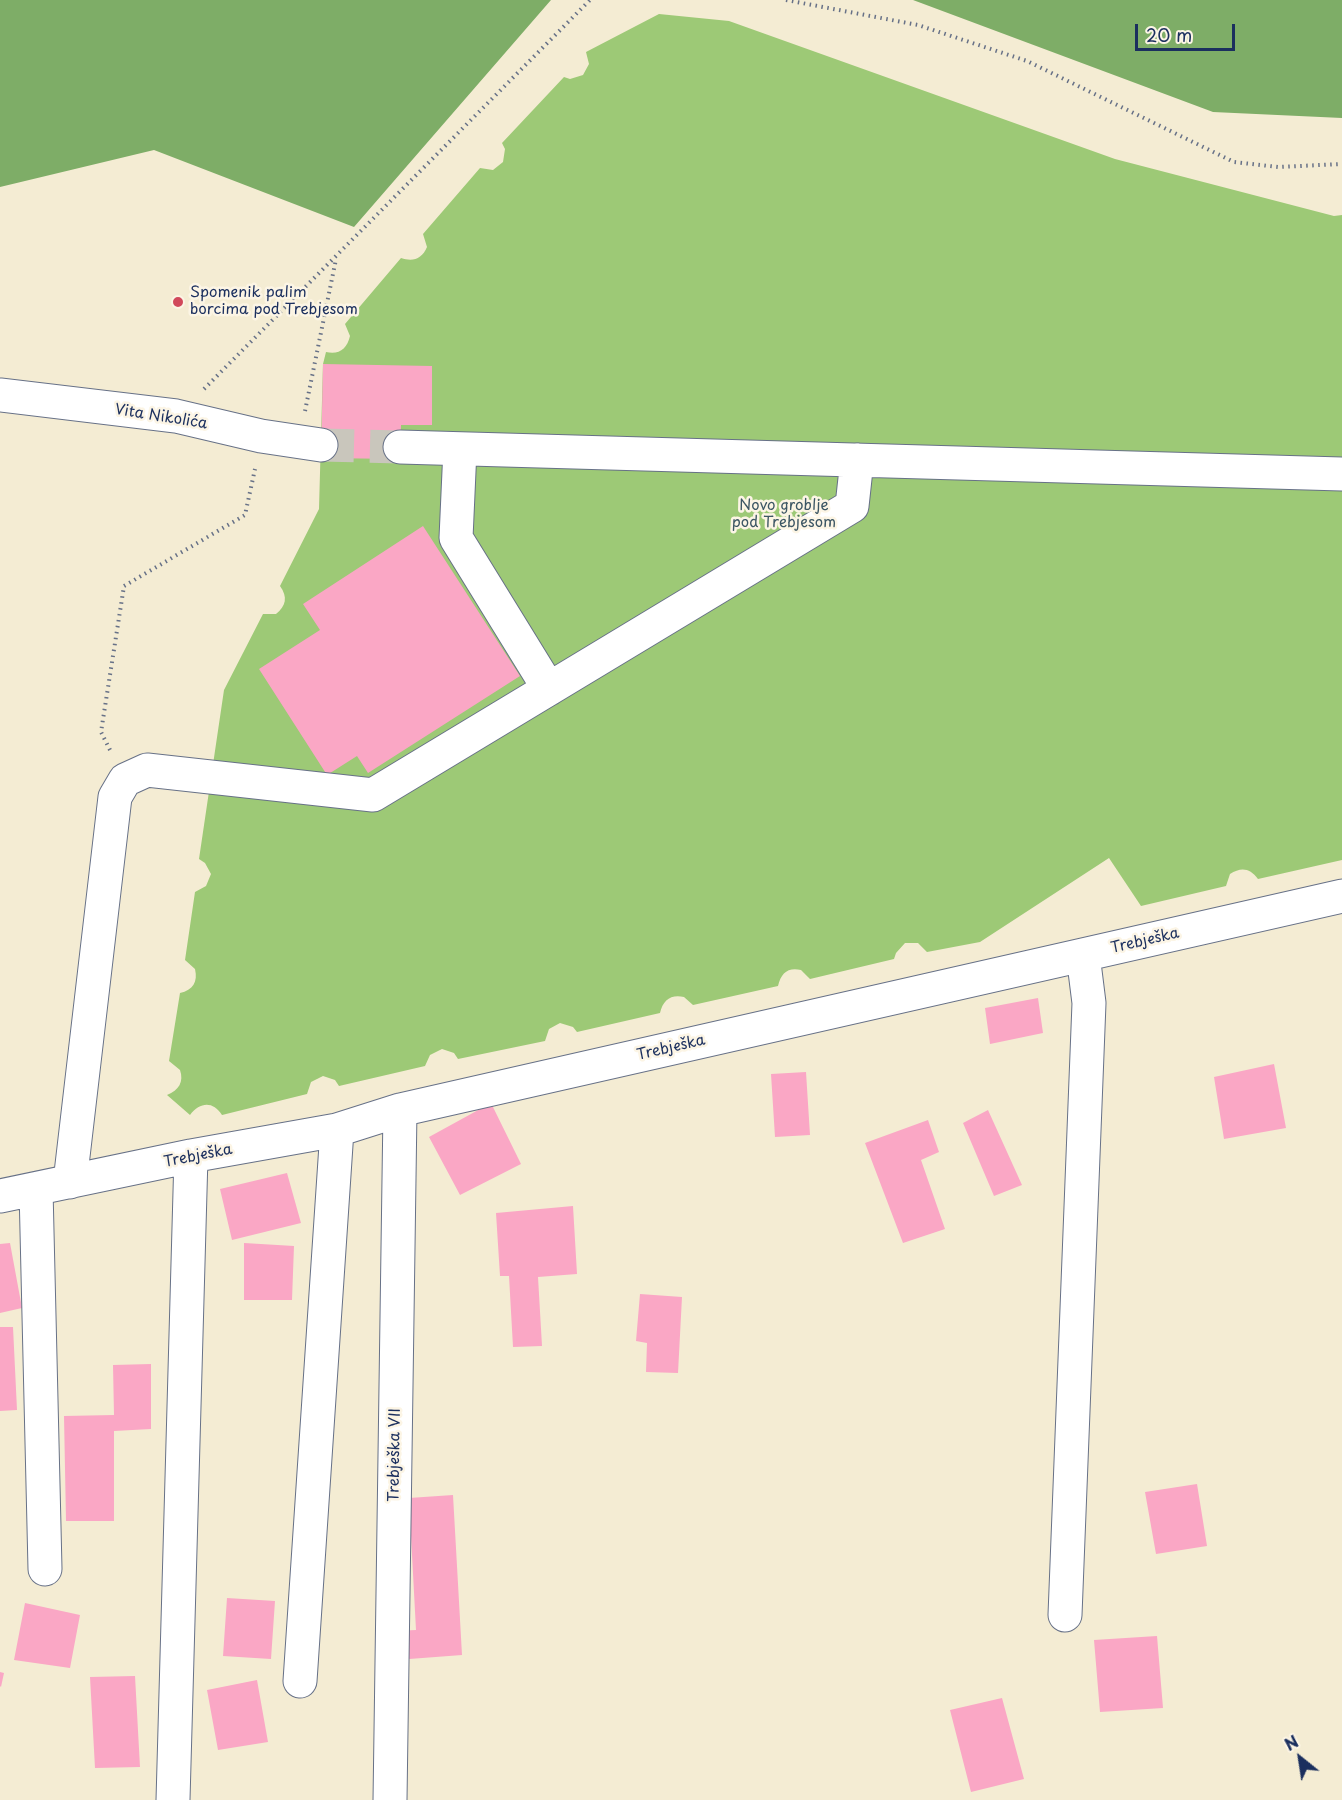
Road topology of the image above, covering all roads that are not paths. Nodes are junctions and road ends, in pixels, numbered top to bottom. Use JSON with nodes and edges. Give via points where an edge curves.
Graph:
{"nodes":[{"id":1,"x":0,"y":395,"type":"edge"},
{"id":2,"x":310,"y":442,"type":"tunnel mouth"},
{"id":3,"x":400,"y":447,"type":"tunnel mouth"},
{"id":4,"x":460,"y":449,"type":"junction"},
{"id":5,"x":856,"y":460,"type":"junction"},
{"id":6,"x":1342,"y":474,"type":"edge"},
{"id":7,"x":549,"y":689,"type":"junction"},
{"id":8,"x":1342,"y":896,"type":"edge"},
{"id":9,"x":1083,"y":955,"type":"junction"},
{"id":10,"x":400,"y":1110,"type":"junction"},
{"id":11,"x":337,"y":1130,"type":"junction"},
{"id":12,"x":191,"y":1156,"type":"junction"},
{"id":13,"x":70,"y":1182,"type":"junction"},
{"id":14,"x":36,"y":1189,"type":"junction"},
{"id":15,"x":0,"y":1196,"type":"edge"},
{"id":16,"x":45,"y":1569,"type":"dead end"},
{"id":17,"x":1065,"y":1615,"type":"dead end"},
{"id":18,"x":300,"y":1682,"type":"dead end"},
{"id":19,"x":173,"y":1800,"type":"edge"},
{"id":20,"x":390,"y":1800,"type":"edge"}],
"edges":[{"from":1,"to":2,"type":"street","name":"Vita Nikolića","via":[[176,416],[261,436]]},
{"from":3,"to":4,"type":"street"},
{"from":4,"to":5,"type":"street"},
{"from":4,"to":7,"type":"street","via":[[456,538]]},
{"from":5,"to":6,"type":"street"},
{"from":5,"to":7,"type":"street","via":[[852,506]]},
{"from":7,"to":13,"type":"street","via":[[373,795],[147,770],[125,780],[115,797]]},
{"from":8,"to":9,"type":"street","name":"Trebješka"},
{"from":9,"to":10,"type":"street","name":"Trebješka"},
{"from":9,"to":17,"type":"street","via":[[1089,1003]]},
{"from":10,"to":11,"type":"street","name":"Trebješka"},
{"from":10,"to":20,"type":"street","name":"Trebješka VII"},
{"from":11,"to":12,"type":"street","name":"Trebješka"},
{"from":11,"to":18,"type":"street"},
{"from":12,"to":13,"type":"street","name":"Trebješka"},
{"from":12,"to":19,"type":"street"},
{"from":13,"to":14,"type":"street","name":"Trebješka"},
{"from":14,"to":15,"type":"street","name":"Trebješka"},
{"from":14,"to":16,"type":"street"}]}
